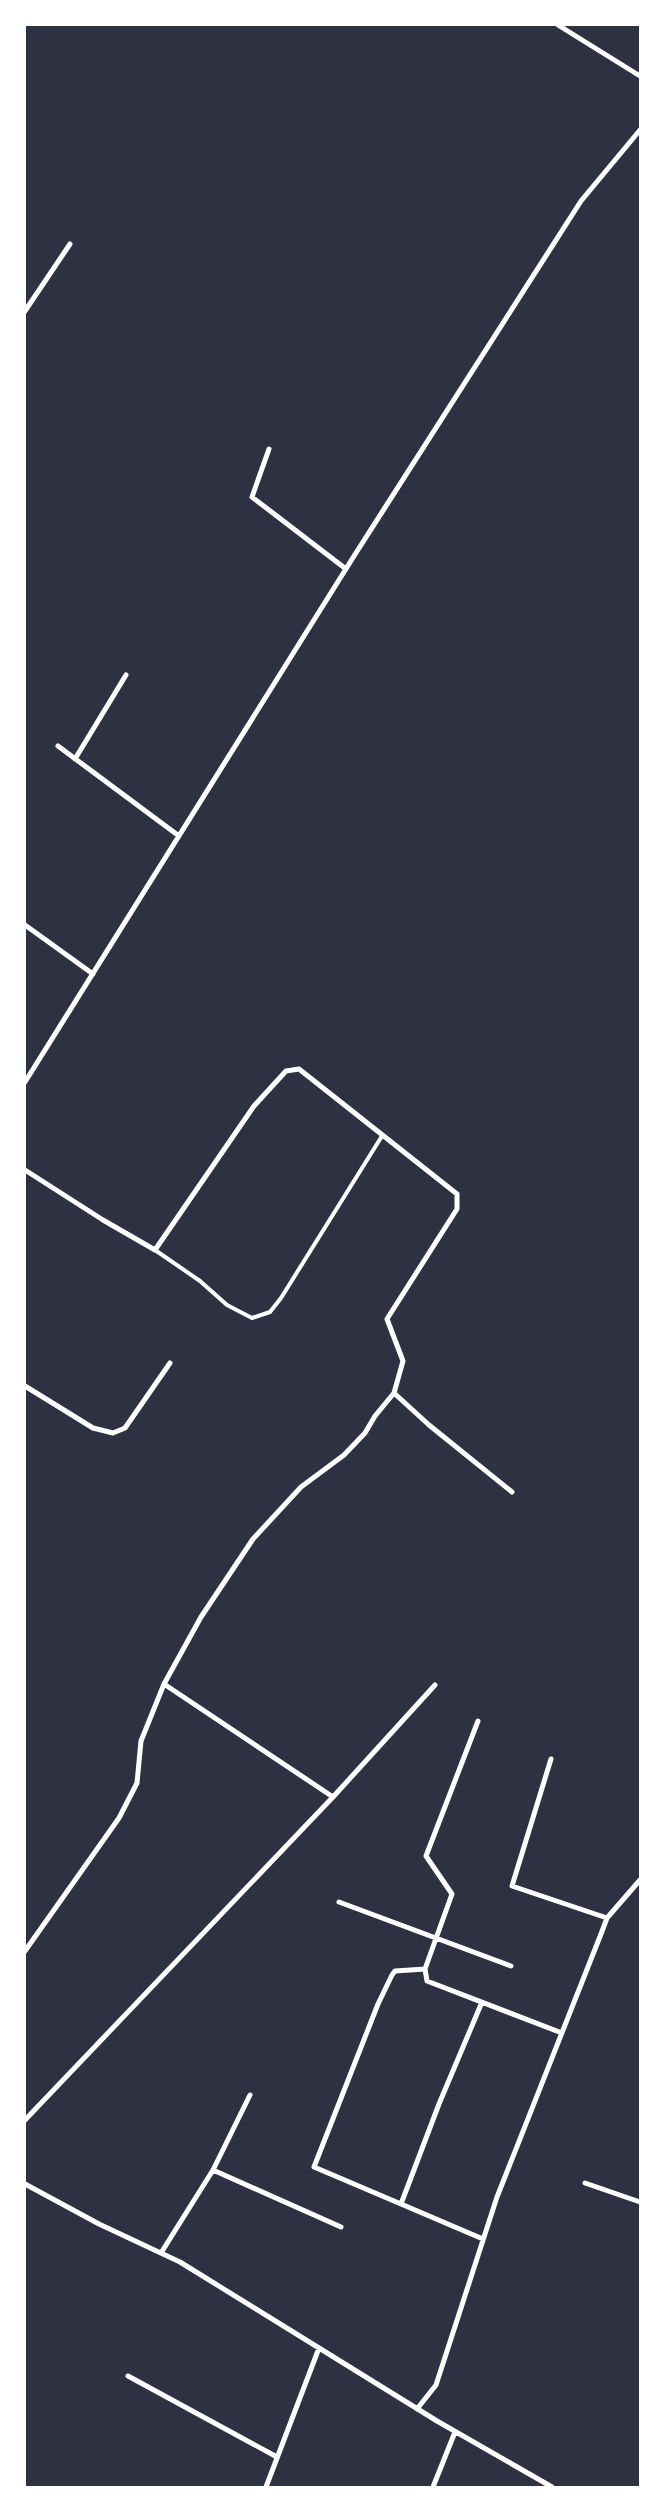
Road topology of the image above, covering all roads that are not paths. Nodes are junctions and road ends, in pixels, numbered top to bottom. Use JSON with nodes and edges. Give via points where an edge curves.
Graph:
{"nodes":[{"id":1,"x":558,"y":25,"type":"edge"},
{"id":2,"x":640,"y":76,"type":"edge"},
{"id":3,"x":640,"y":130,"type":"edge"},
{"id":4,"x":70,"y":244,"type":"dead end"},
{"id":5,"x":25,"y":311,"type":"edge"},
{"id":6,"x":269,"y":450,"type":"dead end"},
{"id":7,"x":346,"y":569,"type":"junction"},
{"id":8,"x":126,"y":675,"type":"dead end"},
{"id":9,"x":58,"y":746,"type":"dead end"},
{"id":10,"x":75,"y":759,"type":"junction"},
{"id":11,"x":179,"y":836,"type":"junction"},
{"id":12,"x":25,"y":925,"type":"edge"},
{"id":13,"x":93,"y":974,"type":"junction"},
{"id":14,"x":25,"y":1082,"type":"edge"},
{"id":15,"x":382,"y":1136,"type":"junction"},
{"id":16,"x":25,"y":1170,"type":"edge"},
{"id":17,"x":155,"y":1250,"type":"junction"},
{"id":18,"x":170,"y":1363,"type":"dead end"},
{"id":19,"x":25,"y":1386,"type":"edge"},
{"id":20,"x":394,"y":1393,"type":"junction"},
{"id":21,"x":512,"y":1492,"type":"dead end"},
{"id":22,"x":164,"y":1684,"type":"junction"},
{"id":23,"x":435,"y":1685,"type":"dead end"},
{"id":24,"x":478,"y":1721,"type":"dead end"},
{"id":25,"x":551,"y":1759,"type":"dead end"},
{"id":26,"x":333,"y":1796,"type":"junction"},
{"id":27,"x":640,"y":1880,"type":"edge"},
{"id":28,"x":339,"y":1902,"type":"dead end"},
{"id":29,"x":608,"y":1918,"type":"junction"},
{"id":30,"x":436,"y":1938,"type":"junction"},
{"id":31,"x":25,"y":1951,"type":"edge"},
{"id":32,"x":511,"y":1966,"type":"dead end"},
{"id":33,"x":425,"y":1969,"type":"junction"},
{"id":34,"x":482,"y":2002,"type":"junction"},
{"id":35,"x":562,"y":2033,"type":"junction"},
{"id":36,"x":250,"y":2095,"type":"dead end"},
{"id":37,"x":25,"y":2120,"type":"edge"},
{"id":38,"x":212,"y":2170,"type":"junction"},
{"id":39,"x":585,"y":2183,"type":"dead end"},
{"id":40,"x":25,"y":2184,"type":"edge"},
{"id":41,"x":640,"y":2202,"type":"edge"},
{"id":42,"x":401,"y":2204,"type":"junction"},
{"id":43,"x":341,"y":2227,"type":"dead end"},
{"id":44,"x":483,"y":2239,"type":"junction"},
{"id":45,"x":161,"y":2253,"type":"junction"},
{"id":46,"x":319,"y":2348,"type":"junction"},
{"id":47,"x":128,"y":2376,"type":"dead end"},
{"id":48,"x":417,"y":2409,"type":"junction"},
{"id":49,"x":455,"y":2432,"type":"junction"},
{"id":50,"x":277,"y":2457,"type":"junction"},
{"id":51,"x":266,"y":2487,"type":"edge"},
{"id":52,"x":433,"y":2487,"type":"edge"},
{"id":53,"x":552,"y":2487,"type":"edge"}],
"edges":[{"from":1,"to":2,"type":"street"},
{"from":3,"to":7,"type":"street","via":[[581,201]]},
{"from":4,"to":5,"type":"street"},
{"from":6,"to":7,"type":"street","via":[[252,497]]},
{"from":7,"to":11,"type":"street"},
{"from":8,"to":10,"type":"street"},
{"from":9,"to":10,"type":"street"},
{"from":10,"to":11,"type":"street"},
{"from":11,"to":13,"type":"street"},
{"from":12,"to":13,"type":"street"},
{"from":13,"to":14,"type":"street"},
{"from":15,"to":17,"type":"street","via":[[307,1074],[298,1069],[286,1072],[254,1106]]},
{"from":15,"to":17,"type":"lane","via":[[281,1298],[266,1315],[252,1318],[227,1305],[200,1281]]},
{"from":15,"to":20,"type":"street","via":[[457,1194],[457,1209],[387,1319],[403,1361]]},
{"from":16,"to":17,"type":"street"},
{"from":18,"to":19,"type":"street","via":[[125,1428],[113,1433],[93,1428]]},
{"from":20,"to":21,"type":"street","via":[[428,1425]]},
{"from":20,"to":22,"type":"street","via":[[365,1433],[344,1455],[301,1487],[253,1539],[201,1617]]},
{"from":22,"to":26,"type":"street"},
{"from":22,"to":31,"type":"street","via":[[141,1741],[137,1783],[120,1818]]},
{"from":23,"to":26,"type":"street"},
{"from":24,"to":30,"type":"street","via":[[426,1856],[452,1894]]},
{"from":25,"to":29,"type":"street","via":[[512,1886]]},
{"from":26,"to":37,"type":"street"},
{"from":27,"to":29,"type":"street"},
{"from":28,"to":30,"type":"street"},
{"from":29,"to":35,"type":"street"},
{"from":30,"to":32,"type":"street"},
{"from":30,"to":33,"type":"street"},
{"from":33,"to":34,"type":"street","via":[[427,1981]]},
{"from":33,"to":42,"type":"street","via":[[395,1971],[392,1975],[314,2167]]},
{"from":34,"to":35,"type":"street"},
{"from":34,"to":42,"type":"street"},
{"from":35,"to":44,"type":"street","via":[[496,2197]]},
{"from":36,"to":38,"type":"street"},
{"from":38,"to":43,"type":"street"},
{"from":38,"to":45,"type":"street"},
{"from":39,"to":41,"type":"street"},
{"from":40,"to":45,"type":"street"},
{"from":42,"to":44,"type":"street"},
{"from":44,"to":48,"type":"street","via":[[436,2385]]},
{"from":45,"to":46,"type":"street"},
{"from":46,"to":48,"type":"street"},
{"from":46,"to":50,"type":"street"},
{"from":47,"to":50,"type":"street"},
{"from":48,"to":49,"type":"street"},
{"from":49,"to":52,"type":"street"},
{"from":49,"to":53,"type":"street"},
{"from":50,"to":51,"type":"street"}]}
